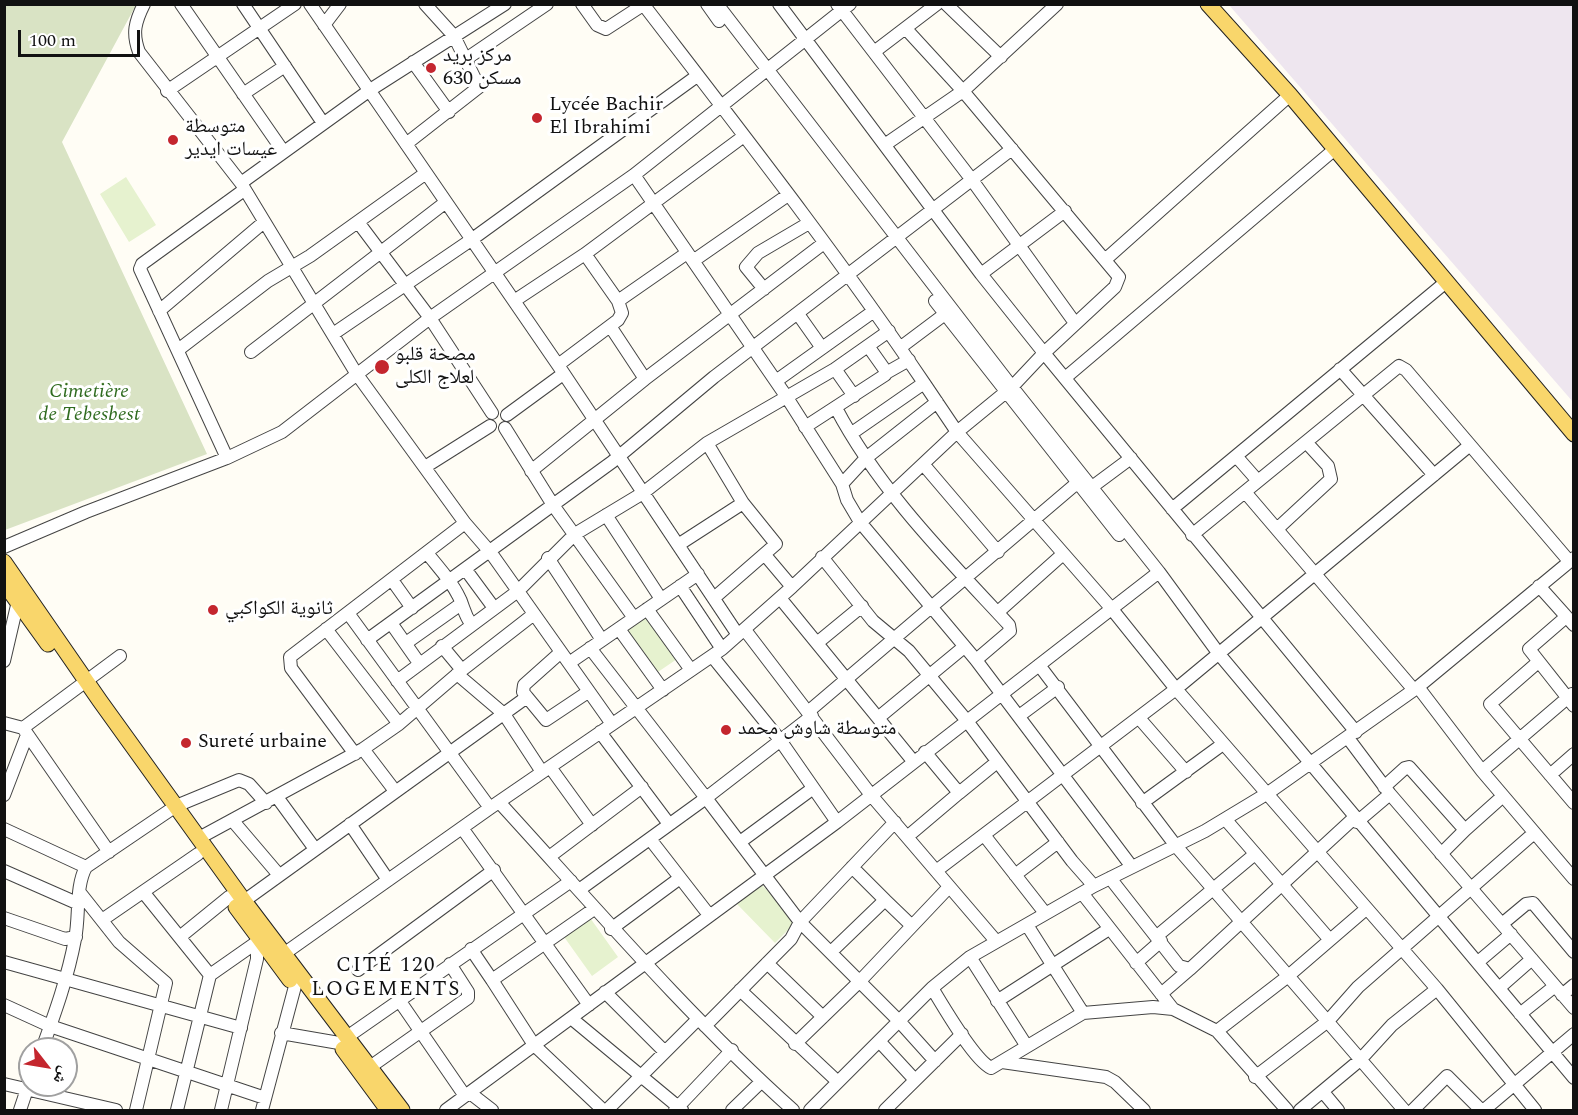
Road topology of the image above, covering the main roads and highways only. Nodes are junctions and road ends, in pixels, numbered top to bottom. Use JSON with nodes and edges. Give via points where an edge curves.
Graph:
{"nodes":[{"id":1,"x":1209,"y":4,"type":"edge"},
{"id":2,"x":1214,"y":4,"type":"edge"},
{"id":3,"x":1574,"y":425,"type":"edge"},
{"id":4,"x":1574,"y":434,"type":"edge"},
{"id":5,"x":4,"y":562,"type":"edge"},
{"id":6,"x":4,"y":583,"type":"edge"},
{"id":7,"x":83,"y":685,"type":"junction"},
{"id":8,"x":237,"y":899,"type":"junction"},
{"id":9,"x":279,"y":958,"type":"junction"},
{"id":10,"x":343,"y":1040,"type":"junction"},
{"id":11,"x":388,"y":1110,"type":"edge"},
{"id":12,"x":402,"y":1110,"type":"edge"}],
"edges":[{"from":1,"to":4,"type":"main road"},
{"from":2,"to":3,"type":"main road","via":[[1294,92]]},
{"from":5,"to":7,"type":"main road"},
{"from":6,"to":7,"type":"main road"},
{"from":7,"to":8,"type":"main road"},
{"from":8,"to":9,"type":"main road"},
{"from":8,"to":9,"type":"main road","via":[[258,941]]},
{"from":9,"to":10,"type":"main road"},
{"from":10,"to":11,"type":"main road"},
{"from":10,"to":12,"type":"main road","via":[[370,1067]]}]}
